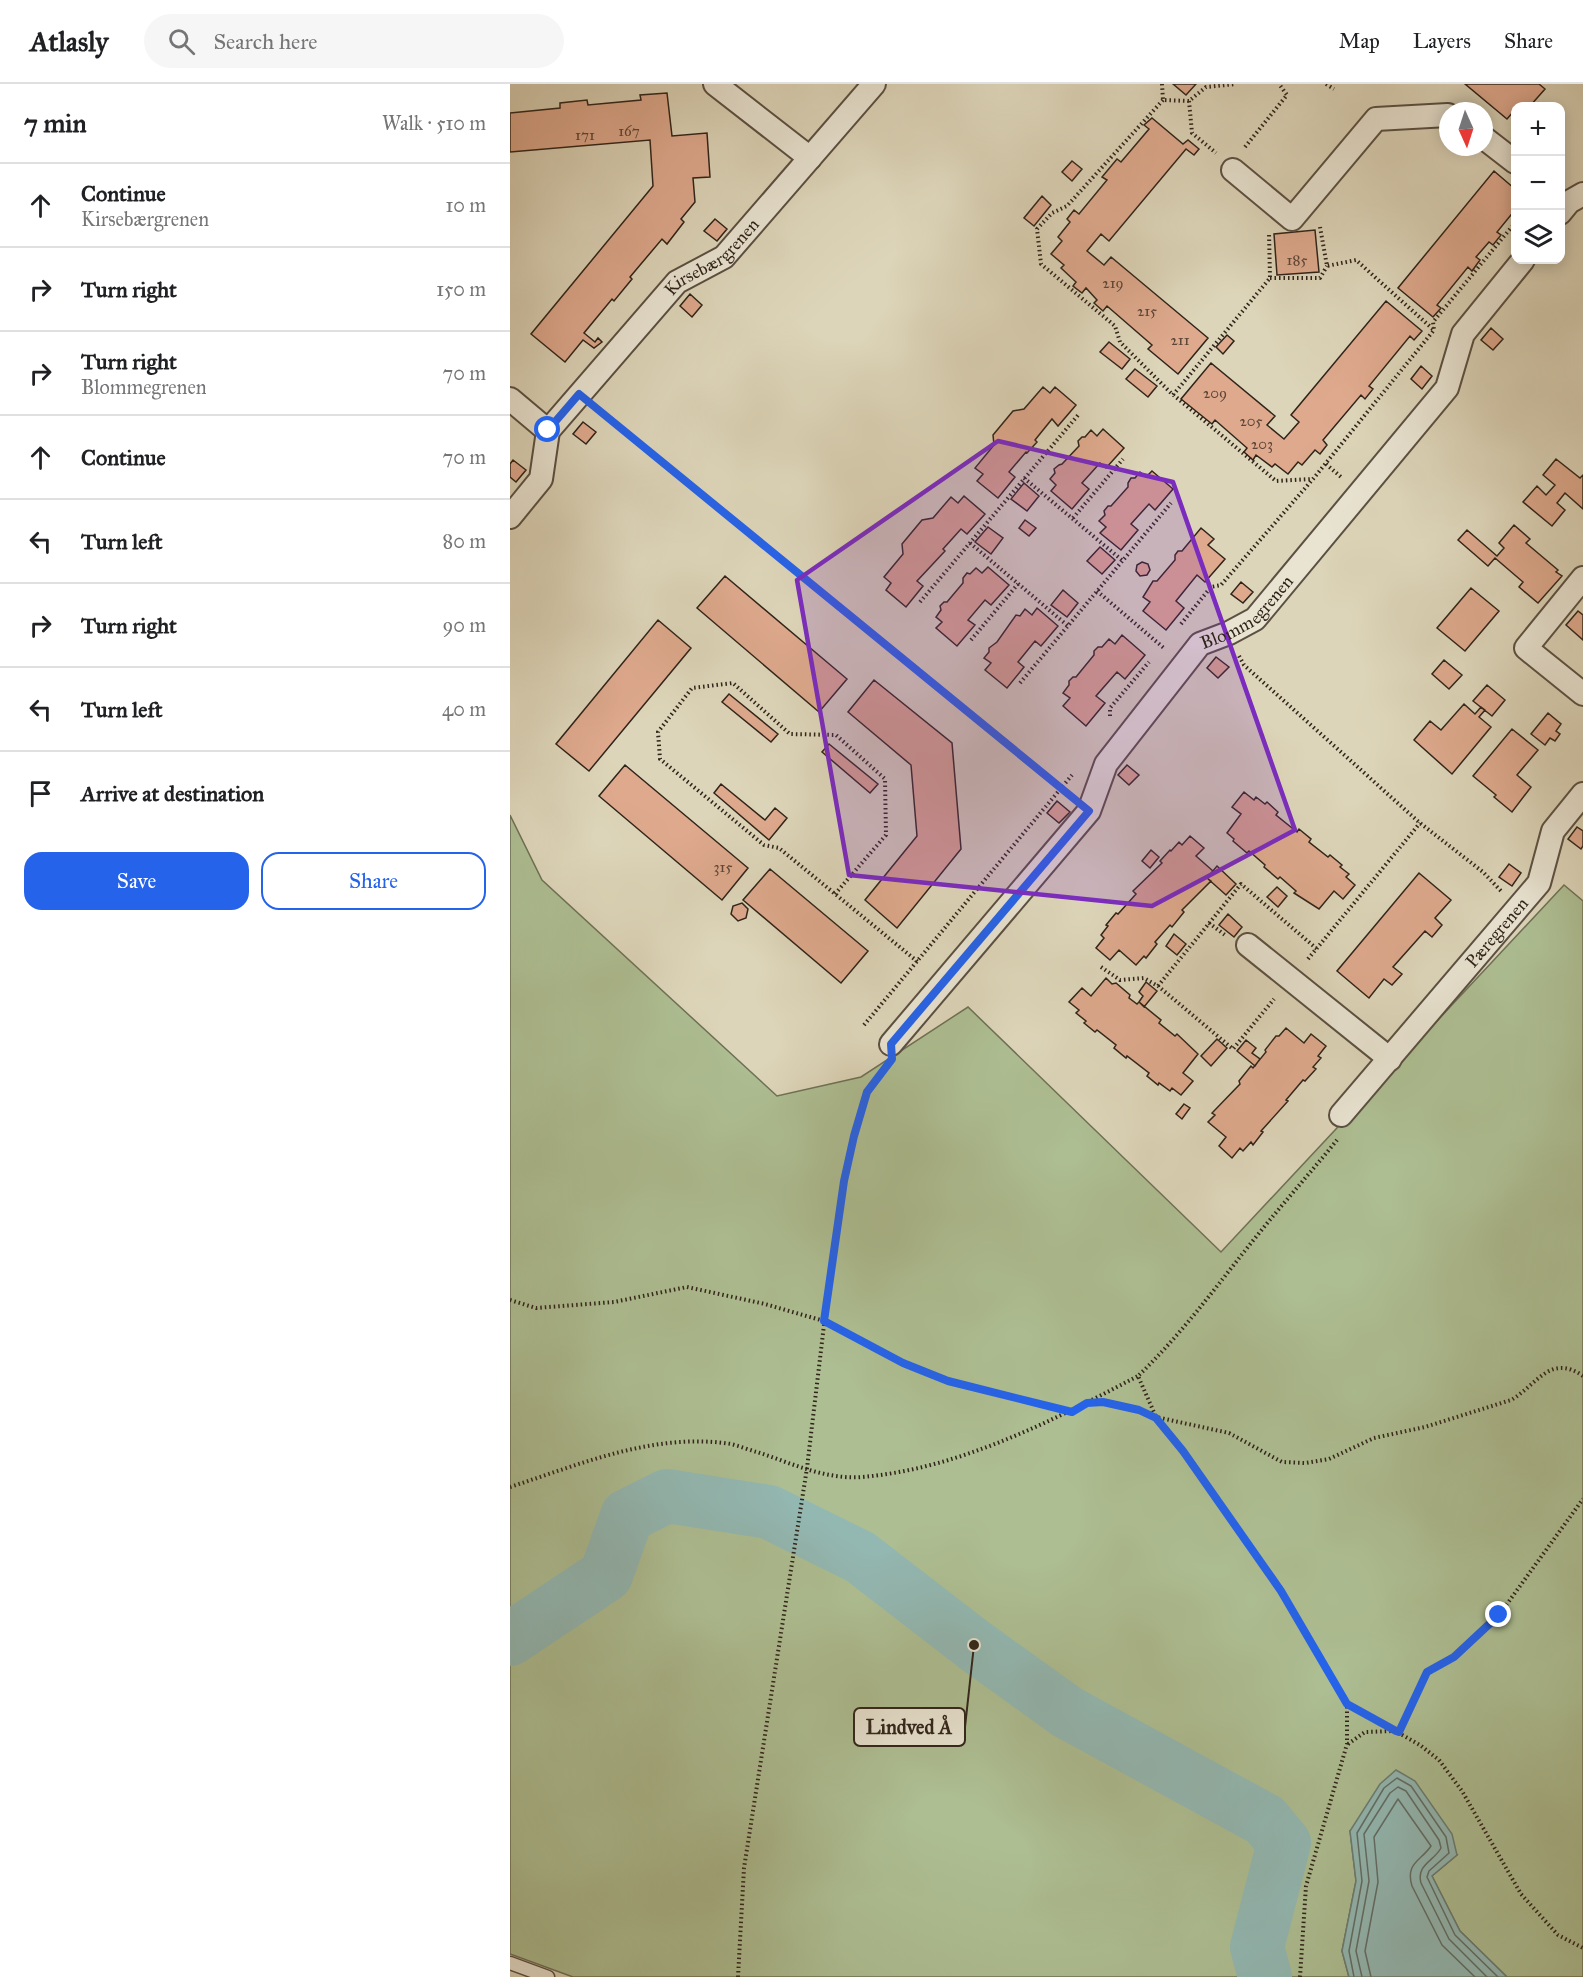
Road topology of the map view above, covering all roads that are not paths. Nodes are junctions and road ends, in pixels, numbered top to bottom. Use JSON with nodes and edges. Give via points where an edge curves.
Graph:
{"nodes":[{"id":1,"x":715,"y":84,"type":"edge"},
{"id":2,"x":874,"y":84,"type":"edge"},
{"id":3,"x":1439,"y":116,"type":"edge"},
{"id":4,"x":1493,"y":145,"type":"edge"},
{"id":5,"x":810,"y":158,"type":"junction"},
{"id":6,"x":1511,"y":159,"type":"edge"},
{"id":7,"x":1232,"y":167,"type":"road end"},
{"id":8,"x":1520,"y":264,"type":"edge"},
{"id":9,"x":510,"y":399,"type":"edge"},
{"id":10,"x":548,"y":430,"type":"junction"},
{"id":11,"x":510,"y":517,"type":"edge"},
{"id":12,"x":1583,"y":578,"type":"edge"},
{"id":13,"x":1583,"y":694,"type":"edge"},
{"id":14,"x":1583,"y":794,"type":"edge"},
{"id":15,"x":1248,"y":945,"type":"dead end"},
{"id":16,"x":891,"y":1044,"type":"road end"},
{"id":17,"x":1390,"y":1059,"type":"junction"},
{"id":18,"x":1341,"y":1115,"type":"road end"},
{"id":19,"x":510,"y":1963,"type":"edge"},
{"id":20,"x":548,"y":1977,"type":"edge"}],
"edges":[{"from":1,"to":5,"type":"street"},
{"from":2,"to":5,"type":"street","name":"Kirsebærgrenen"},
{"from":3,"to":7,"type":"street","via":[[1376,119],[1288,209]]},
{"from":4,"to":6,"type":"street"},
{"from":5,"to":10,"type":"street","name":"Kirsebærgrenen","via":[[724,257],[677,282]]},
{"from":8,"to":16,"type":"street","name":"Blommegrenen","via":[[1463,333],[1447,388],[1255,619],[1200,644],[1106,764],[1089,811]]},
{"from":9,"to":10,"type":"street"},
{"from":10,"to":11,"type":"street","via":[[542,479]]},
{"from":12,"to":13,"type":"street","via":[[1526,648]]},
{"from":14,"to":17,"type":"street","name":"Pæregrenen","via":[[1553,831],[1539,883]]},
{"from":15,"to":17,"type":"street"},
{"from":17,"to":18,"type":"street","name":"Pæregrenen"},
{"from":19,"to":20,"type":"lane"}]}
